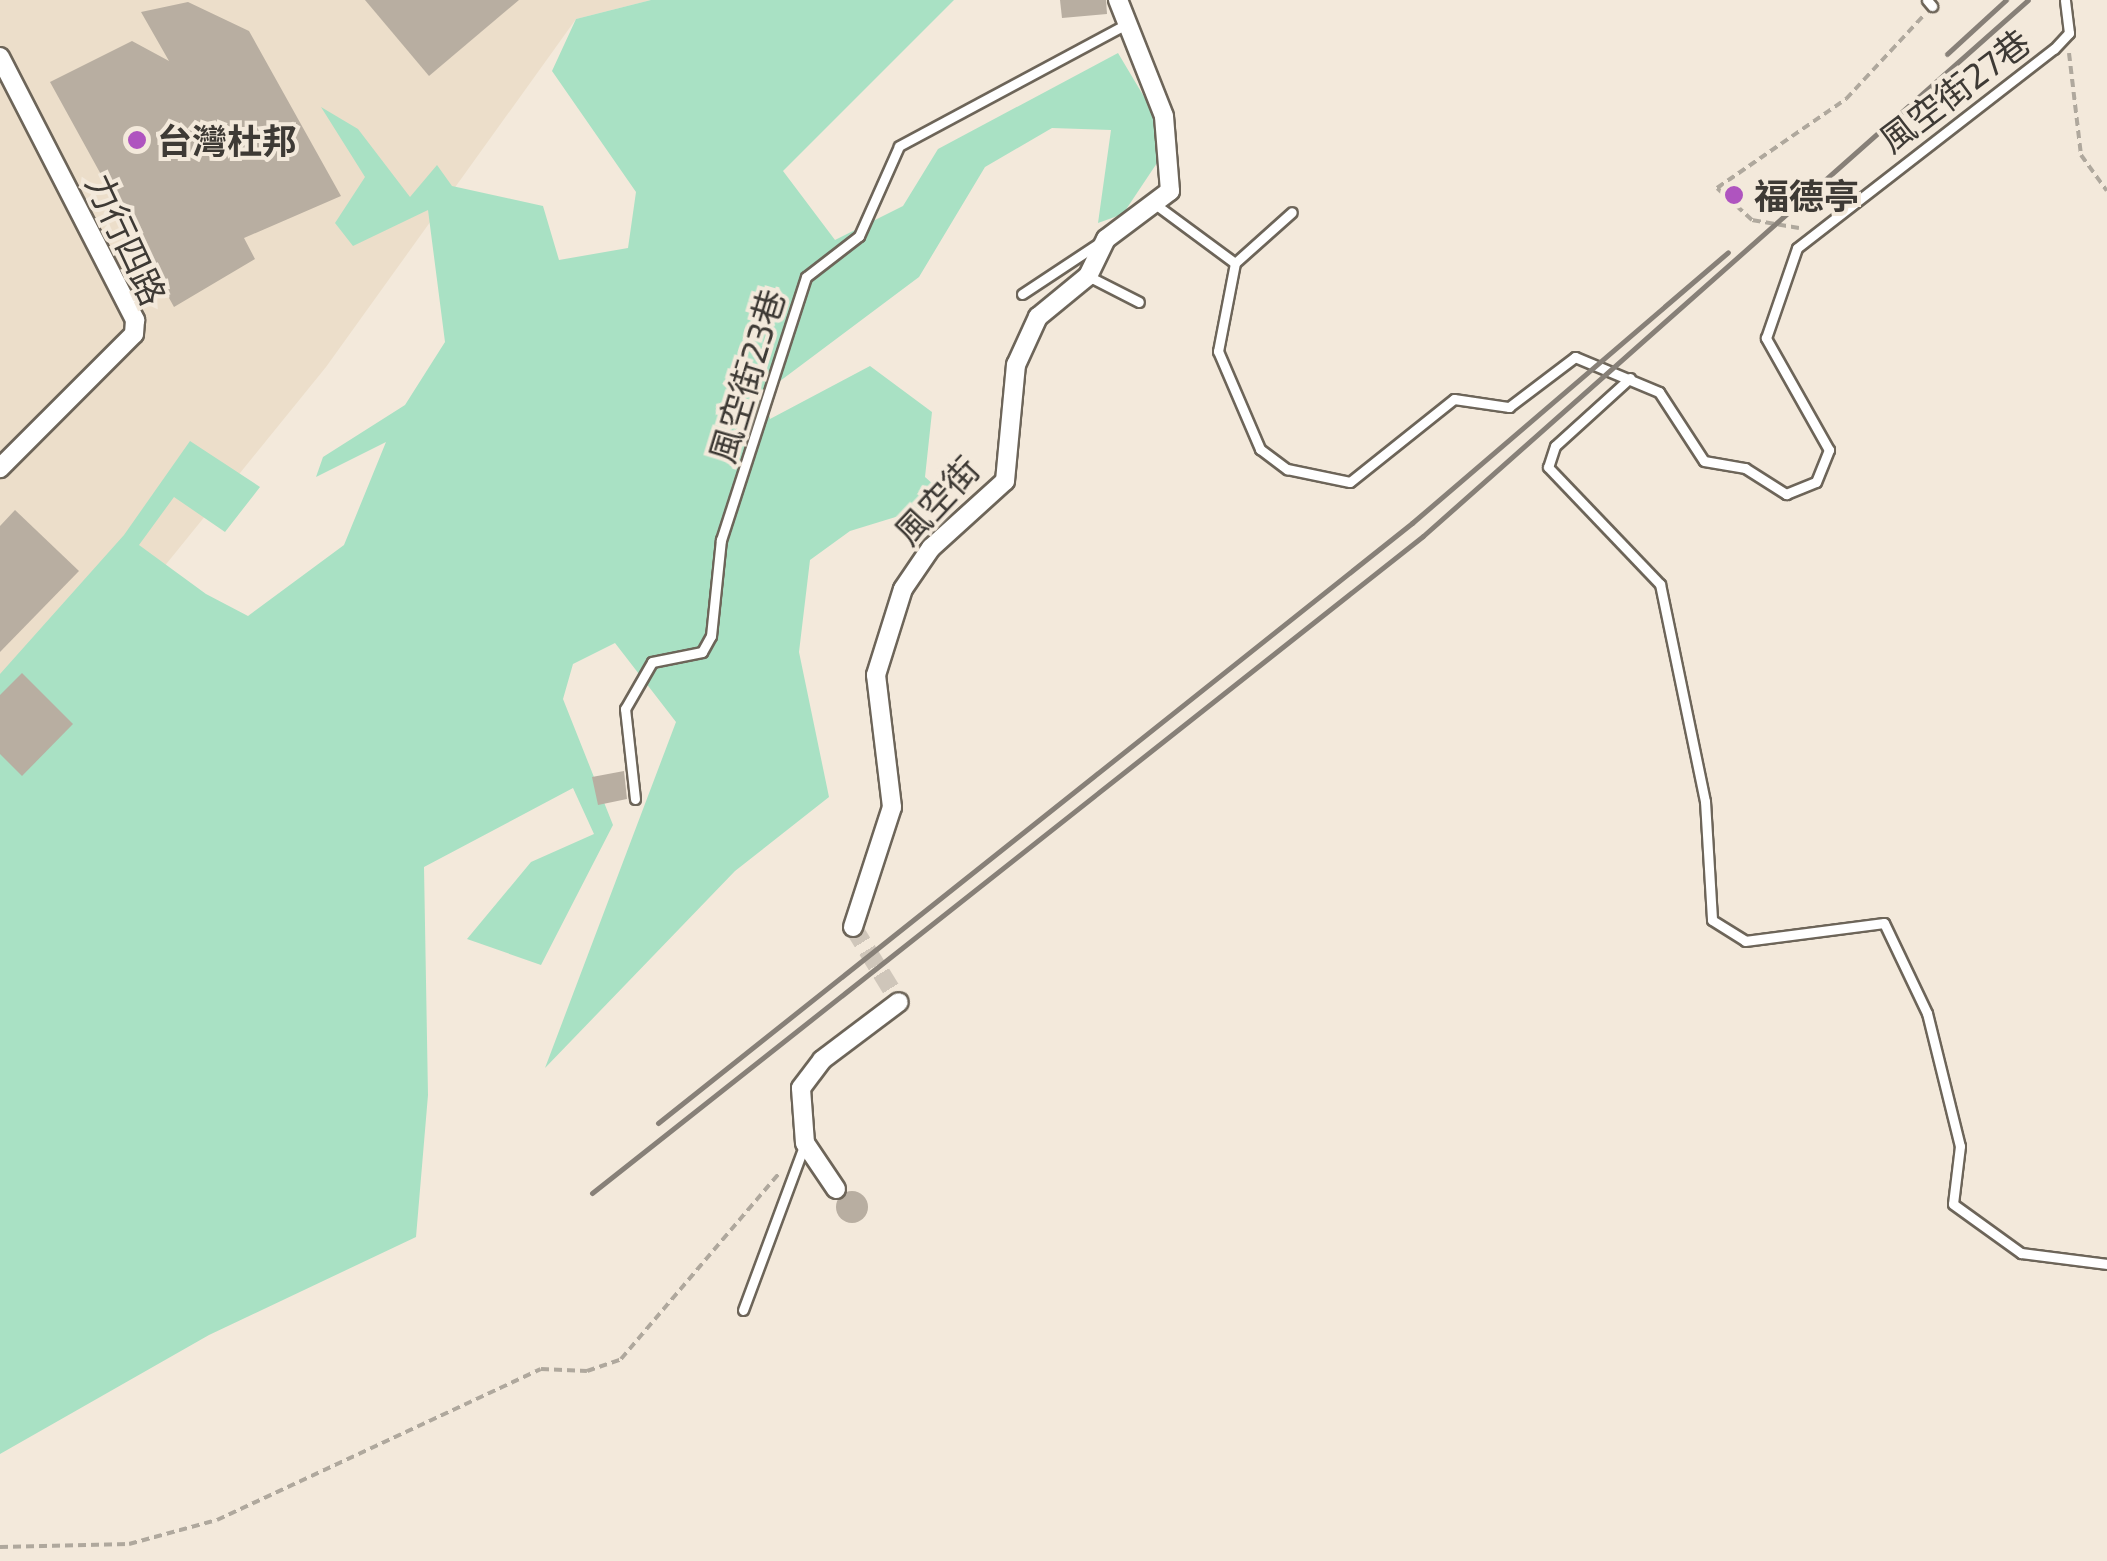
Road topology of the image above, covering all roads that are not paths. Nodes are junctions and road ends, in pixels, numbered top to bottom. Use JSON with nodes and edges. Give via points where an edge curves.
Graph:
{"nodes":[{"id":1,"x":1118,"y":0,"type":"edge"},
{"id":2,"x":2066,"y":0,"type":"edge"},
{"id":3,"x":1124,"y":25,"type":"junction"},
{"id":4,"x":0,"y":57,"type":"edge"},
{"id":5,"x":1159,"y":207,"type":"junction"},
{"id":6,"x":1292,"y":212,"type":"dead end"},
{"id":7,"x":1106,"y":238,"type":"junction"},
{"id":8,"x":1235,"y":263,"type":"junction"},
{"id":9,"x":1088,"y":276,"type":"junction"},
{"id":10,"x":1022,"y":294,"type":"dead end"},
{"id":11,"x":1139,"y":302,"type":"dead end"},
{"id":12,"x":1630,"y":378,"type":"junction"},
{"id":13,"x":0,"y":468,"type":"edge"},
{"id":14,"x":635,"y":799,"type":"dead end"},
{"id":15,"x":853,"y":927,"type":"dead end"},
{"id":16,"x":899,"y":1002,"type":"dead end"},
{"id":17,"x":805,"y":1143,"type":"junction"},
{"id":18,"x":836,"y":1189,"type":"dead end"},
{"id":19,"x":2107,"y":1264,"type":"edge"},
{"id":20,"x":742,"y":1310,"type":"dead end"}],
"edges":[{"from":1,"to":3,"type":"street"},
{"from":2,"to":12,"type":"lane","name":"風空街27巷","via":[[2069,33],[1797,248],[1766,338],[1829,450],[1816,482],[1786,494],[1745,468],[1704,461],[1670,404]]},
{"from":3,"to":5,"type":"street","via":[[1175,157]]},
{"from":3,"to":14,"type":"lane","name":"風空街23巷","via":[[899,146],[859,236],[806,277],[721,540],[711,636],[702,652],[652,662],[625,709]]},
{"from":4,"to":13,"type":"street","name":"力行四路","via":[[136,320],[134,334]]},
{"from":5,"to":7,"type":"street"},
{"from":5,"to":8,"type":"lane"},
{"from":6,"to":8,"type":"lane"},
{"from":7,"to":9,"type":"street","name":"風空街"},
{"from":7,"to":10,"type":"lane"},
{"from":8,"to":12,"type":"lane","name":"風空街27巷","via":[[1217,328],[1225,376],[1260,448],[1328,483],[1350,482],[1398,452],[1454,399],[1509,408],[1575,357]]},
{"from":9,"to":11,"type":"lane"},
{"from":9,"to":15,"type":"street","name":"風空街","via":[[1038,318],[1016,365],[1004,480],[902,588],[876,675],[892,807]]},
{"from":12,"to":19,"type":"lane","via":[[1555,446],[1548,467],[1660,584],[1704,801],[1712,920],[1745,941],[1884,923],[1927,1012],[1960,1146],[1953,1204],[2021,1253]]},
{"from":16,"to":17,"type":"street","via":[[834,1049],[800,1088]]},
{"from":17,"to":18,"type":"street"},
{"from":17,"to":20,"type":"lane"}]}
